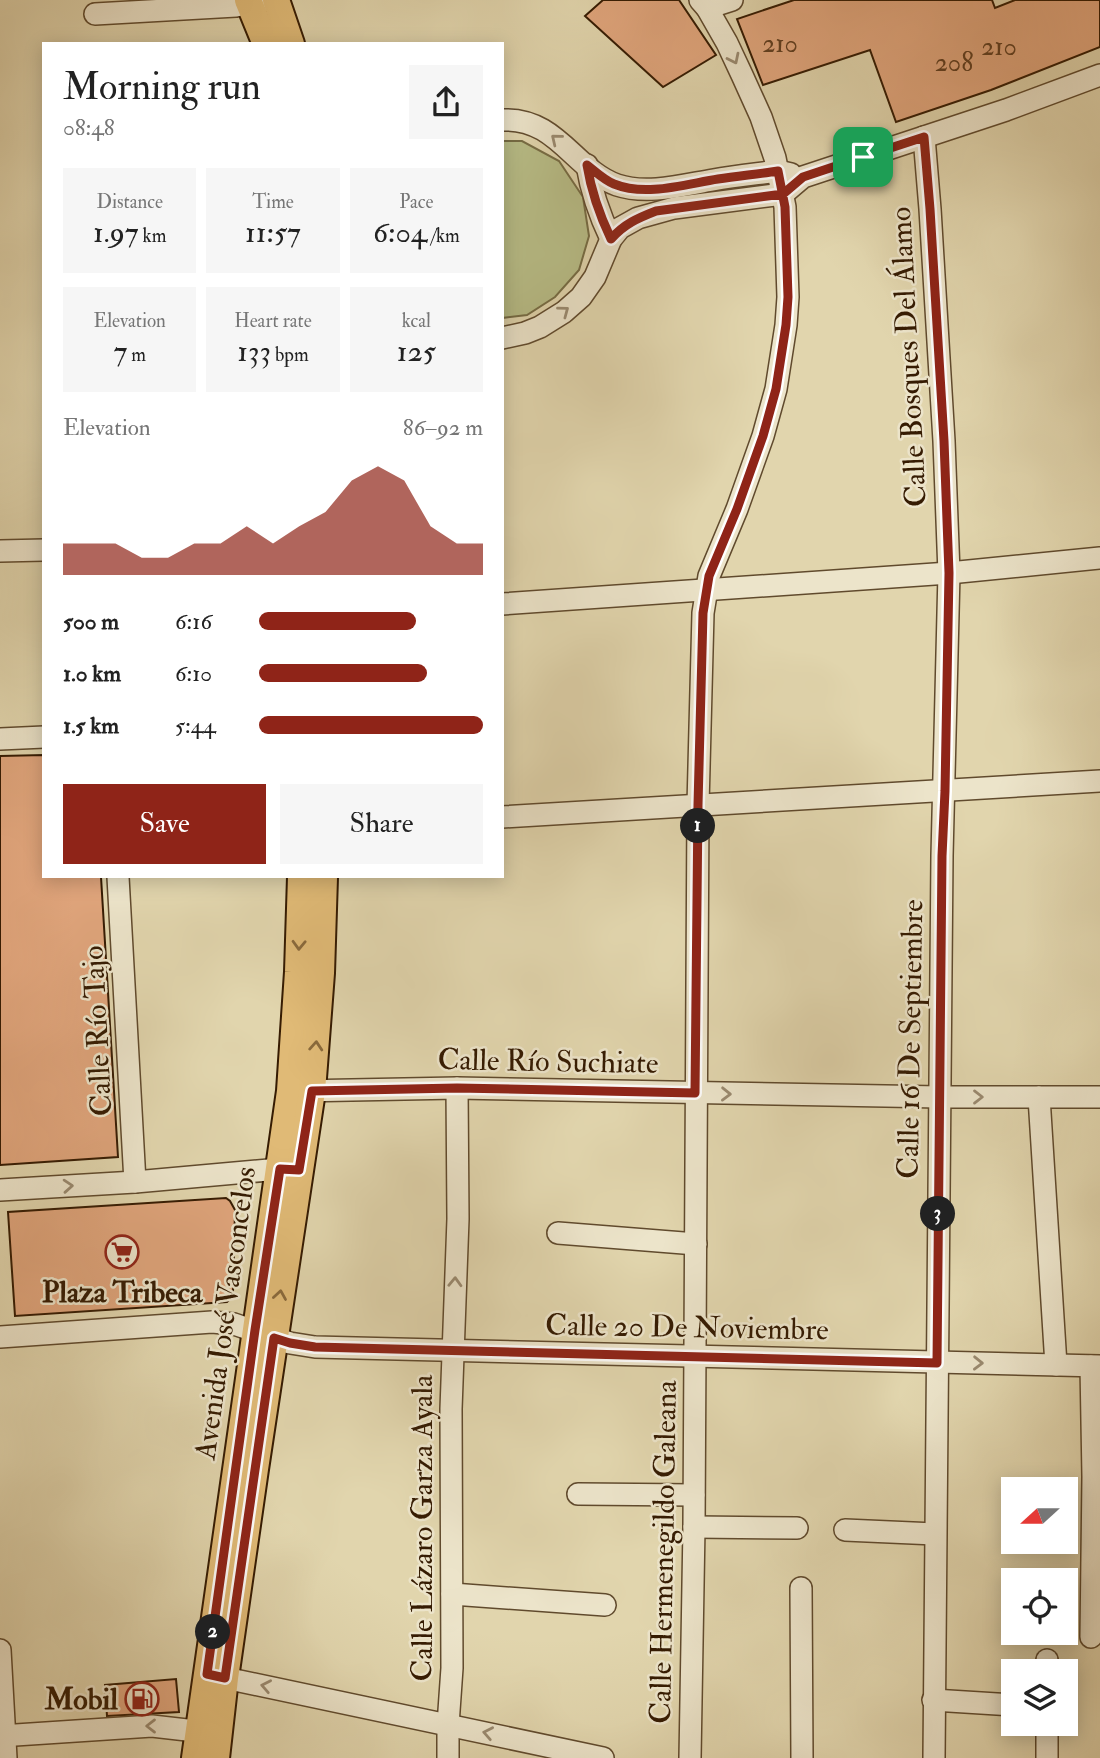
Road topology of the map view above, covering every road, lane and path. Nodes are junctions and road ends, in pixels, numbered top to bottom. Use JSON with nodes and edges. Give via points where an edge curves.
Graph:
{"nodes":[{"id":1,"x":276,"y":0,"type":"edge"},
{"id":2,"x":732,"y":0,"type":"edge"},
{"id":3,"x":255,"y":1,"type":"edge"},
{"id":4,"x":703,"y":4,"type":"edge"},
{"id":5,"x":95,"y":14,"type":"dead end"},
{"id":6,"x":265,"y":42,"type":"edge"},
{"id":7,"x":290,"y":42,"type":"edge"},
{"id":8,"x":1100,"y":75,"type":"edge"},
{"id":9,"x":504,"y":120,"type":"edge"},
{"id":10,"x":924,"y":137,"type":"junction"},
{"id":11,"x":587,"y":165,"type":"junction"},
{"id":12,"x":778,"y":171,"type":"junction"},
{"id":13,"x":803,"y":177,"type":"junction"},
{"id":14,"x":783,"y":194,"type":"junction"},
{"id":15,"x":611,"y":239,"type":"junction"},
{"id":16,"x":504,"y":338,"type":"edge"},
{"id":17,"x":42,"y":550,"type":"edge"},
{"id":18,"x":0,"y":551,"type":"edge"},
{"id":19,"x":1100,"y":558,"type":"edge"},
{"id":20,"x":949,"y":573,"type":"junction"},
{"id":21,"x":706,"y":590,"type":"junction"},
{"id":22,"x":504,"y":604,"type":"edge"},
{"id":23,"x":42,"y":737,"type":"edge"},
{"id":24,"x":0,"y":739,"type":"edge"},
{"id":25,"x":1100,"y":781,"type":"edge"},
{"id":26,"x":945,"y":791,"type":"junction"},
{"id":27,"x":698,"y":805,"type":"junction"},
{"id":28,"x":504,"y":817,"type":"edge"},
{"id":29,"x":118,"y":878,"type":"edge"},
{"id":30,"x":301,"y":878,"type":"edge"},
{"id":31,"x":324,"y":878,"type":"edge"},
{"id":32,"x":457,"y":1088,"type":"junction"},
{"id":33,"x":301,"y":1091,"type":"junction"},
{"id":34,"x":695,"y":1093,"type":"junction"},
{"id":35,"x":940,"y":1097,"type":"junction"},
{"id":36,"x":1040,"y":1097,"type":"junction"},
{"id":37,"x":1100,"y":1097,"type":"edge"},
{"id":38,"x":290,"y":1169,"type":"junction"},
{"id":39,"x":135,"y":1182,"type":"junction"},
{"id":40,"x":0,"y":1190,"type":"edge"},
{"id":41,"x":558,"y":1233,"type":"dead end"},
{"id":42,"x":696,"y":1244,"type":"junction"},
{"id":43,"x":264,"y":1334,"type":"junction"},
{"id":44,"x":0,"y":1337,"type":"edge"},
{"id":45,"x":453,"y":1351,"type":"junction"},
{"id":46,"x":695,"y":1357,"type":"junction"},
{"id":47,"x":937,"y":1363,"type":"junction"},
{"id":48,"x":1056,"y":1365,"type":"junction"},
{"id":49,"x":1095,"y":1366,"type":"edge"},
{"id":50,"x":578,"y":1494,"type":"dead end"},
{"id":51,"x":694,"y":1495,"type":"junction"},
{"id":52,"x":694,"y":1527,"type":"junction"},
{"id":53,"x":797,"y":1528,"type":"dead end"},
{"id":54,"x":845,"y":1530,"type":"dead end"},
{"id":55,"x":935,"y":1534,"type":"junction"},
{"id":56,"x":801,"y":1588,"type":"dead end"},
{"id":57,"x":452,"y":1594,"type":"junction"},
{"id":58,"x":605,"y":1605,"type":"dead end"},
{"id":59,"x":1091,"y":1637,"type":"dead end"},
{"id":60,"x":0,"y":1650,"type":"edge"},
{"id":61,"x":216,"y":1676,"type":"junction"},
{"id":62,"x":933,"y":1700,"type":"junction"},
{"id":63,"x":1001,"y":1704,"type":"edge"},
{"id":64,"x":448,"y":1726,"type":"junction"},
{"id":65,"x":2,"y":1736,"type":"edge"},
{"id":66,"x":1047,"y":1736,"type":"edge"},
{"id":67,"x":211,"y":1741,"type":"edge"},
{"id":68,"x":6,"y":1758,"type":"edge"},
{"id":69,"x":195,"y":1758,"type":"edge"},
{"id":70,"x":448,"y":1758,"type":"edge"},
{"id":71,"x":603,"y":1758,"type":"edge"},
{"id":72,"x":690,"y":1758,"type":"edge"},
{"id":73,"x":802,"y":1758,"type":"edge"},
{"id":74,"x":933,"y":1758,"type":"edge"},
{"id":75,"x":1047,"y":1758,"type":"edge"}],
"edges":[{"from":1,"to":7,"type":"main road"},
{"from":2,"to":4,"type":"street"},
{"from":3,"to":5,"type":"street"},
{"from":3,"to":6,"type":"main road"},
{"from":4,"to":12,"type":"street","name":"Calle Hermenegildo Galeana","one_way":true,"via":[[761,117]]},
{"from":8,"to":10,"type":"street"},
{"from":11,"to":9,"type":"street","one_way":true,"via":[[547,132],[531,124]]},
{"from":10,"to":13,"type":"street"},
{"from":10,"to":20,"type":"street","name":"Calle Bosques Del Álamo"},
{"from":11,"to":12,"type":"street","via":[[614,184],[643,189]]},
{"from":11,"to":15,"type":"street"},
{"from":12,"to":13,"type":"street"},
{"from":12,"to":14,"type":"street","name":"Calle Hermenegildo Galeana"},
{"from":13,"to":14,"type":"street"},
{"from":14,"to":15,"type":"street","via":[[656,211],[628,223]]},
{"from":14,"to":21,"type":"street","name":"Calle Hermenegildo Galeana","via":[[788,297],[776,389]]},
{"from":16,"to":15,"type":"street","one_way":true,"via":[[540,327],[581,297]]},
{"from":17,"to":18,"type":"street"},
{"from":19,"to":20,"type":"street"},
{"from":20,"to":21,"type":"street"},
{"from":20,"to":26,"type":"street","name":"Calle 16 De Septiembre"},
{"from":21,"to":22,"type":"street"},
{"from":21,"to":27,"type":"street","name":"Calle Hermenegildo Galeana"},
{"from":23,"to":24,"type":"street"},
{"from":25,"to":26,"type":"street"},
{"from":26,"to":27,"type":"street"},
{"from":26,"to":35,"type":"street","name":"Calle 16 De Septiembre"},
{"from":27,"to":28,"type":"street"},
{"from":27,"to":34,"type":"street","name":"Calle Hermenegildo Galeana"},
{"from":29,"to":39,"type":"street","name":"Calle Río Tajo"},
{"from":30,"to":33,"type":"main road","name":"Avenida José Vasconcelos","one_way":true},
{"from":33,"to":31,"type":"main road","name":"Avenida José Vasconcelos","one_way":true,"via":[[321,973]]},
{"from":32,"to":33,"type":"street","name":"Calle Río Suchiate"},
{"from":32,"to":34,"type":"street","name":"Calle Río Suchiate"},
{"from":45,"to":32,"type":"street","name":"Calle Lázaro Garza Ayala","one_way":true},
{"from":33,"to":38,"type":"main road","name":"Avenida José Vasconcelos"},
{"from":34,"to":35,"type":"street","name":"Calle Río Suchiate","one_way":true},
{"from":34,"to":42,"type":"street","name":"Calle Hermenegildo Galeana"},
{"from":35,"to":36,"type":"street","name":"Calle Río Suchiate","one_way":true},
{"from":35,"to":47,"type":"street","name":"Calle 16 De Septiembre"},
{"from":36,"to":37,"type":"street","name":"Calle Río Suchiate"},
{"from":36,"to":48,"type":"street"},
{"from":38,"to":39,"type":"street"},
{"from":38,"to":43,"type":"main road","name":"Avenida José Vasconcelos"},
{"from":40,"to":39,"type":"street","one_way":true},
{"from":41,"to":42,"type":"street"},
{"from":42,"to":46,"type":"street","name":"Calle Hermenegildo Galeana"},
{"from":43,"to":44,"type":"street","name":"Calle 20 De Noviembre","via":[[212,1322]]},
{"from":43,"to":45,"type":"street","name":"Calle 20 De Noviembre","via":[[315,1347]]},
{"from":43,"to":61,"type":"main road","name":"Avenida José Vasconcelos"},
{"from":45,"to":46,"type":"street","name":"Calle 20 De Noviembre"},
{"from":45,"to":57,"type":"street","name":"Calle Lázaro Garza Ayala"},
{"from":46,"to":47,"type":"street","name":"Calle 20 De Noviembre"},
{"from":46,"to":51,"type":"street","name":"Calle Hermenegildo Galeana"},
{"from":47,"to":48,"type":"street","name":"Calle 20 De Noviembre","one_way":true},
{"from":47,"to":55,"type":"street","name":"Calle 16 De Septiembre"},
{"from":48,"to":49,"type":"street","name":"Calle 20 De Noviembre"},
{"from":49,"to":59,"type":"street"},
{"from":50,"to":51,"type":"street"},
{"from":51,"to":52,"type":"street","name":"Calle Hermenegildo Galeana"},
{"from":52,"to":53,"type":"street"},
{"from":52,"to":72,"type":"street","name":"Calle Hermenegildo Galeana"},
{"from":54,"to":55,"type":"street"},
{"from":55,"to":62,"type":"street","name":"Calle 16 De Septiembre"},
{"from":56,"to":73,"type":"street"},
{"from":57,"to":58,"type":"street"},
{"from":57,"to":64,"type":"street","name":"Calle Lázaro Garza Ayala"},
{"from":60,"to":65,"type":"street"},
{"from":64,"to":61,"type":"street","one_way":true},
{"from":61,"to":67,"type":"main road","name":"Avenida José Vasconcelos"},
{"from":62,"to":63,"type":"street"},
{"from":62,"to":74,"type":"street","name":"Calle 16 De Septiembre"},
{"from":64,"to":70,"type":"street","name":"Calle Lázaro Garza Ayala"},
{"from":71,"to":64,"type":"street","one_way":true},
{"from":67,"to":65,"type":"street","one_way":true,"via":[[152,1726]]},
{"from":65,"to":68,"type":"street"},
{"from":66,"to":75,"type":"street"},
{"from":67,"to":69,"type":"main road","name":"Avenida José Vasconcelos"}]}
